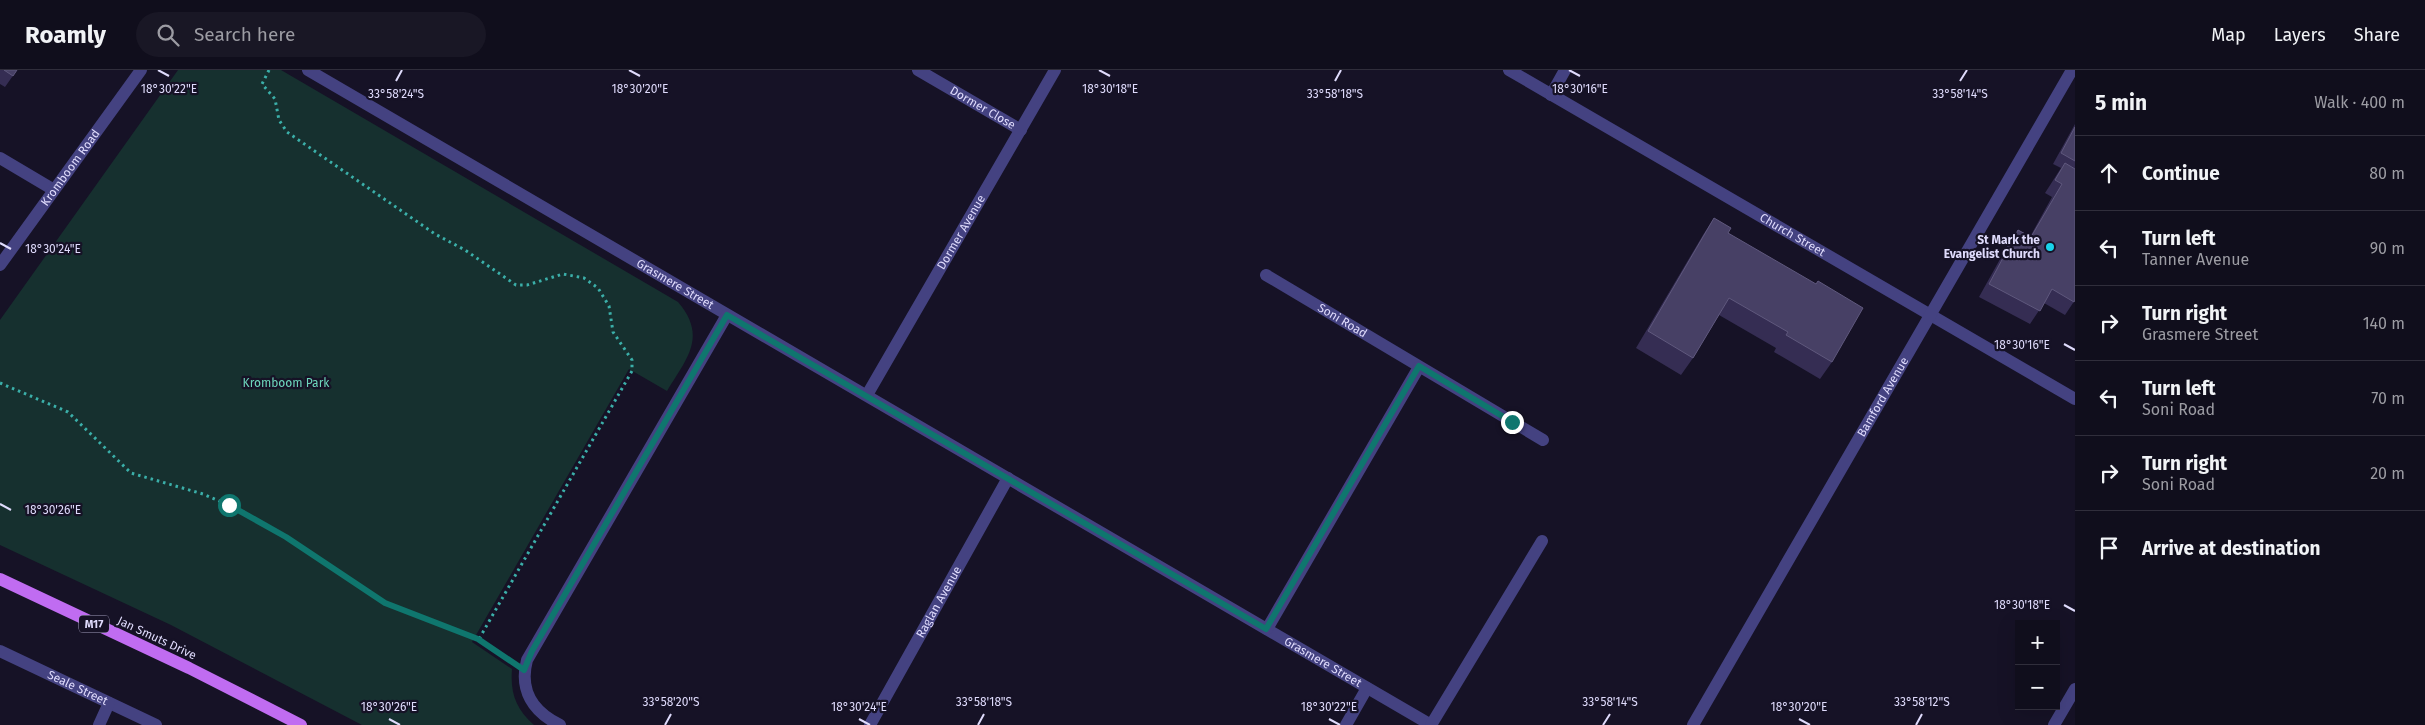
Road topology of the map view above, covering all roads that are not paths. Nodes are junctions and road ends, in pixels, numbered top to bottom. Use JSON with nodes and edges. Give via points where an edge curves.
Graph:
{"nodes":[{"id":1,"x":141,"y":70,"type":"edge"},
{"id":2,"x":308,"y":70,"type":"edge"},
{"id":3,"x":918,"y":70,"type":"edge"},
{"id":4,"x":1055,"y":70,"type":"edge"},
{"id":5,"x":1509,"y":70,"type":"edge"},
{"id":6,"x":1565,"y":70,"type":"edge"},
{"id":7,"x":2072,"y":70,"type":"edge"},
{"id":8,"x":1551,"y":94,"type":"junction"},
{"id":9,"x":1021,"y":130,"type":"junction"},
{"id":10,"x":0,"y":158,"type":"edge"},
{"id":11,"x":54,"y":190,"type":"junction"},
{"id":12,"x":0,"y":265,"type":"edge"},
{"id":13,"x":1266,"y":275,"type":"dead end"},
{"id":14,"x":727,"y":315,"type":"junction"},
{"id":15,"x":1929,"y":316,"type":"junction"},
{"id":16,"x":1419,"y":366,"type":"junction"},
{"id":17,"x":867,"y":396,"type":"junction"},
{"id":18,"x":2075,"y":399,"type":"edge"},
{"id":19,"x":1542,"y":440,"type":"dead end"},
{"id":20,"x":1008,"y":478,"type":"junction"},
{"id":21,"x":1542,"y":541,"type":"dead end"},
{"id":22,"x":0,"y":579,"type":"edge"},
{"id":23,"x":1266,"y":629,"type":"junction"},
{"id":24,"x":0,"y":651,"type":"edge"},
{"id":25,"x":1368,"y":688,"type":"junction"},
{"id":26,"x":2075,"y":689,"type":"edge"},
{"id":27,"x":109,"y":703,"type":"junction"},
{"id":28,"x":99,"y":725,"type":"edge"},
{"id":29,"x":156,"y":725,"type":"edge"},
{"id":30,"x":301,"y":725,"type":"edge"},
{"id":31,"x":560,"y":725,"type":"edge"},
{"id":32,"x":870,"y":725,"type":"edge"},
{"id":33,"x":1346,"y":725,"type":"edge"},
{"id":34,"x":1431,"y":725,"type":"edge"},
{"id":35,"x":1693,"y":725,"type":"edge"},
{"id":36,"x":2054,"y":725,"type":"edge"}],
"edges":[{"from":1,"to":11,"type":"street","name":"Kromboom Road"},
{"from":2,"to":14,"type":"street","name":"Grasmere Street"},
{"from":3,"to":9,"type":"street","name":"Dormer Close"},
{"from":4,"to":9,"type":"street","name":"Dormer Avenue"},
{"from":5,"to":8,"type":"street","name":"Church Street"},
{"from":6,"to":8,"type":"street"},
{"from":7,"to":15,"type":"street","name":"Bamford Avenue"},
{"from":8,"to":15,"type":"street","name":"Church Street"},
{"from":9,"to":17,"type":"street","name":"Dormer Avenue"},
{"from":10,"to":11,"type":"street"},
{"from":11,"to":12,"type":"street","name":"Kromboom Road"},
{"from":13,"to":16,"type":"street","name":"Soni Road"},
{"from":14,"to":17,"type":"street","name":"Grasmere Street"},
{"from":14,"to":31,"type":"street","via":[[524,670],[526,691],[539,713]]},
{"from":15,"to":18,"type":"street","name":"Church Street"},
{"from":15,"to":35,"type":"street","name":"Bamford Avenue"},
{"from":16,"to":19,"type":"street","name":"Soni Road"},
{"from":16,"to":23,"type":"street"},
{"from":17,"to":20,"type":"street","name":"Grasmere Street"},
{"from":20,"to":23,"type":"street","name":"Grasmere Street"},
{"from":20,"to":32,"type":"street","name":"Raglan Avenue"},
{"from":21,"to":34,"type":"street"},
{"from":22,"to":30,"type":"main road","name":"Jan Smuts Drive","number":"M17"},
{"from":23,"to":25,"type":"street","name":"Grasmere Street"},
{"from":24,"to":27,"type":"street","name":"Seale Street"},
{"from":25,"to":33,"type":"street"},
{"from":25,"to":34,"type":"street","name":"Grasmere Street"},
{"from":26,"to":36,"type":"street"},
{"from":27,"to":28,"type":"street"},
{"from":27,"to":29,"type":"street","name":"Seale Street"}]}
